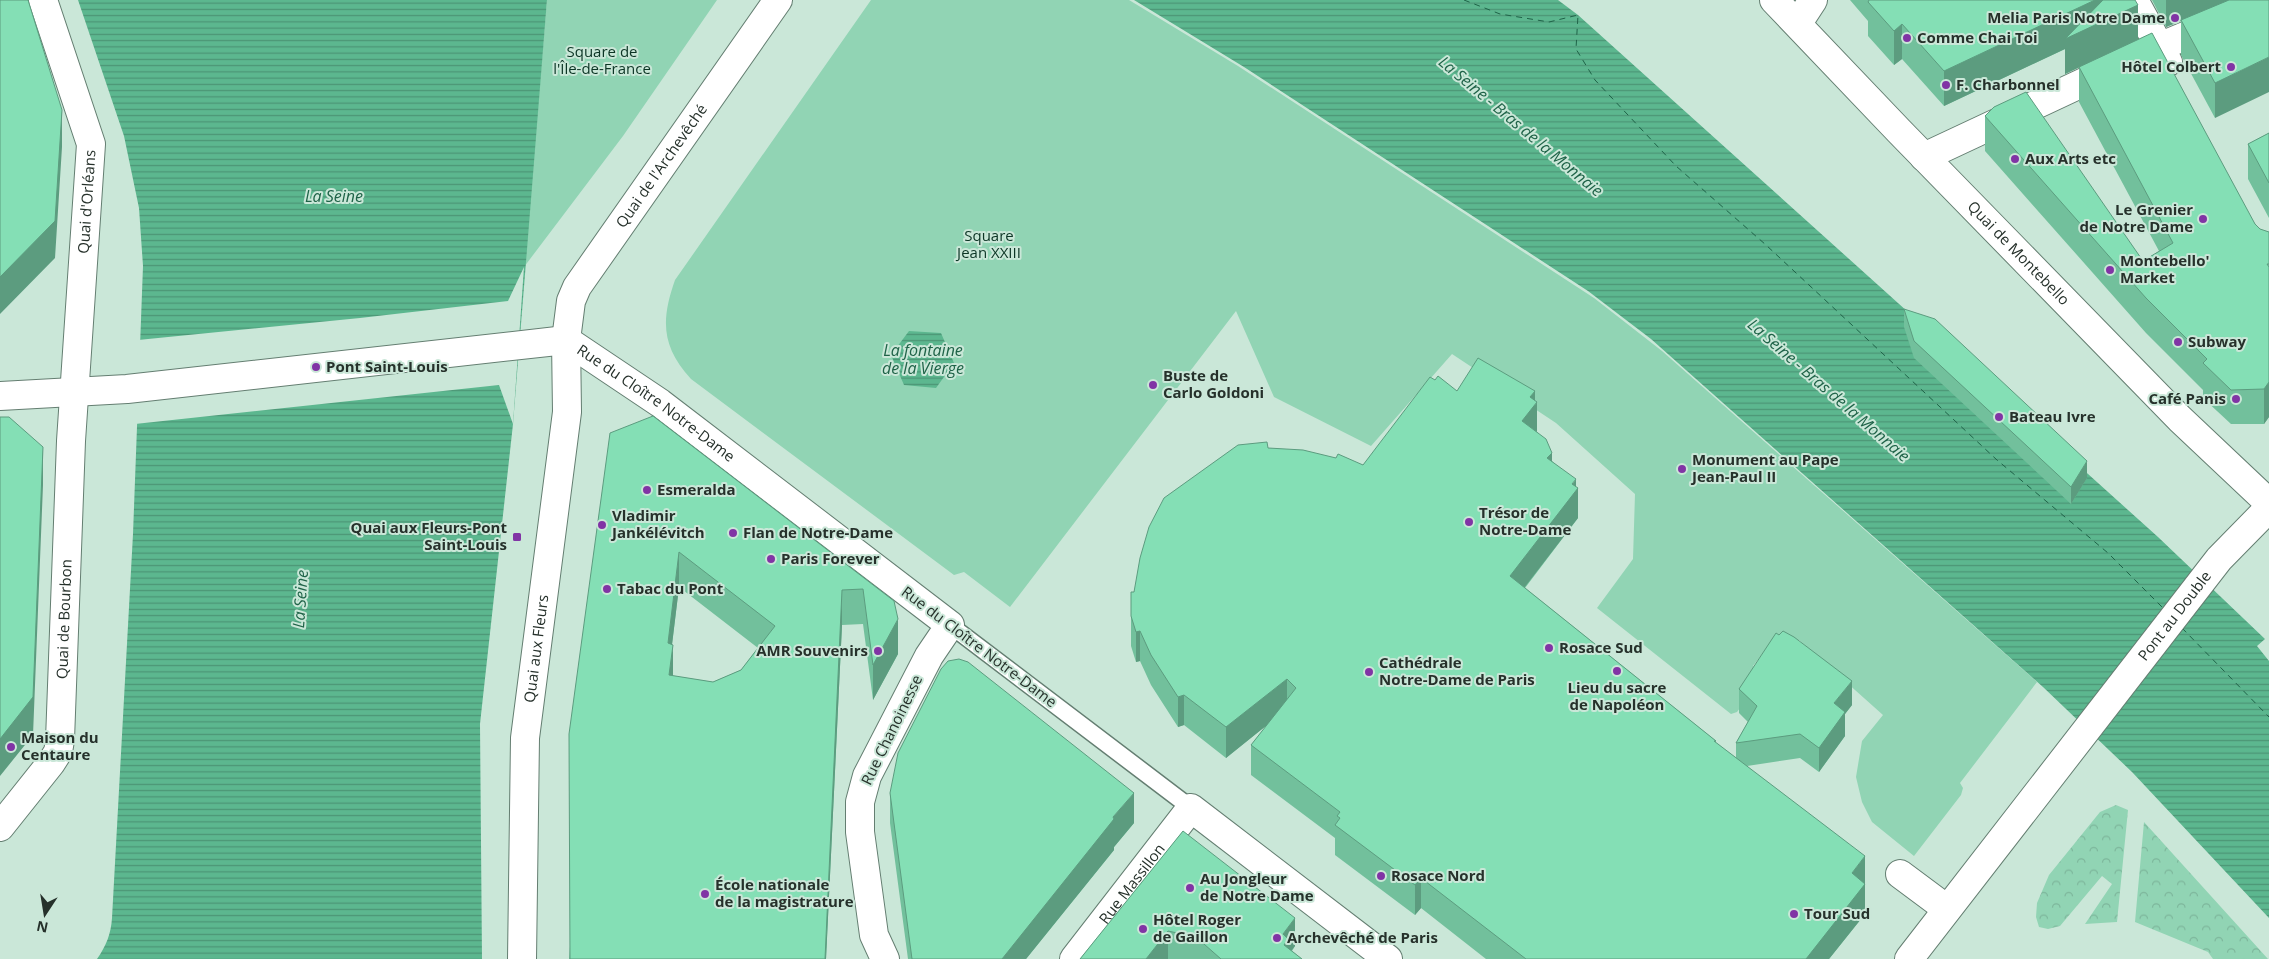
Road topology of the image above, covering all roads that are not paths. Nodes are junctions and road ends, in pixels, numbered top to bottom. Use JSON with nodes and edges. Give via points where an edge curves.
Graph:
{"nodes":[{"id":1,"x":43,"y":0,"type":"edge"},
{"id":2,"x":778,"y":0,"type":"edge"},
{"id":3,"x":1774,"y":0,"type":"edge"},
{"id":4,"x":1813,"y":0,"type":"edge"},
{"id":5,"x":2134,"y":0,"type":"edge"},
{"id":6,"x":2269,"y":0,"type":"edge"},
{"id":7,"x":1798,"y":23,"type":"junction"},
{"id":8,"x":2159,"y":47,"type":"junction"},
{"id":9,"x":2179,"y":84,"type":"edge"},
{"id":10,"x":1924,"y":157,"type":"junction"},
{"id":11,"x":566,"y":340,"type":"junction"},
{"id":12,"x":75,"y":391,"type":"junction"},
{"id":13,"x":0,"y":396,"type":"edge"},
{"id":14,"x":2269,"y":503,"type":"edge"},
{"id":15,"x":2269,"y":508,"type":"edge"},
{"id":16,"x":950,"y":625,"type":"junction"},
{"id":17,"x":1190,"y":808,"type":"junction"},
{"id":18,"x":0,"y":827,"type":"edge"},
{"id":19,"x":1900,"y":874,"type":"dead end"},
{"id":20,"x":1947,"y":909,"type":"junction"},
{"id":21,"x":522,"y":959,"type":"edge"},
{"id":22,"x":885,"y":959,"type":"edge"},
{"id":23,"x":1074,"y":959,"type":"edge"},
{"id":24,"x":1388,"y":959,"type":"edge"},
{"id":25,"x":1909,"y":959,"type":"edge"}],
"edges":[{"from":1,"to":12,"type":"street","name":"Quai d'Orléans","via":[[91,144]]},
{"from":2,"to":11,"type":"street","name":"Quai de l'Archevêché","via":[[577,287],[571,301]]},
{"from":3,"to":7,"type":"street","name":"Quai de Montebello"},
{"from":4,"to":7,"type":"street"},
{"from":5,"to":8,"type":"street"},
{"from":6,"to":8,"type":"street"},
{"from":7,"to":10,"type":"street","name":"Quai de Montebello"},
{"from":8,"to":9,"type":"street"},
{"from":8,"to":10,"type":"street"},
{"from":10,"to":14,"type":"street","name":"Quai de Montebello","via":[[2180,419]]},
{"from":11,"to":12,"type":"street"},
{"from":11,"to":16,"type":"street","name":"Rue du Cloître Notre-Dame","via":[[660,403]]},
{"from":11,"to":21,"type":"street","name":"Quai aux Fleurs","via":[[567,412],[525,738]]},
{"from":12,"to":13,"type":"street"},
{"from":12,"to":18,"type":"street","name":"Quai de Bourbon","via":[[58,752]]},
{"from":15,"to":20,"type":"street","name":"Pont au Double","via":[[2219,558]]},
{"from":16,"to":17,"type":"lane","name":"Rue du Cloître Notre-Dame"},
{"from":16,"to":22,"type":"street","name":"Rue Chanoinesse","via":[[929,656],[863,789],[860,832],[874,935]]},
{"from":17,"to":23,"type":"street","name":"Rue Massillon"},
{"from":17,"to":24,"type":"street","name":"Rue du Cloître Notre-Dame"},
{"from":19,"to":20,"type":"street"},
{"from":20,"to":25,"type":"street","name":"Pont au Double"}]}
